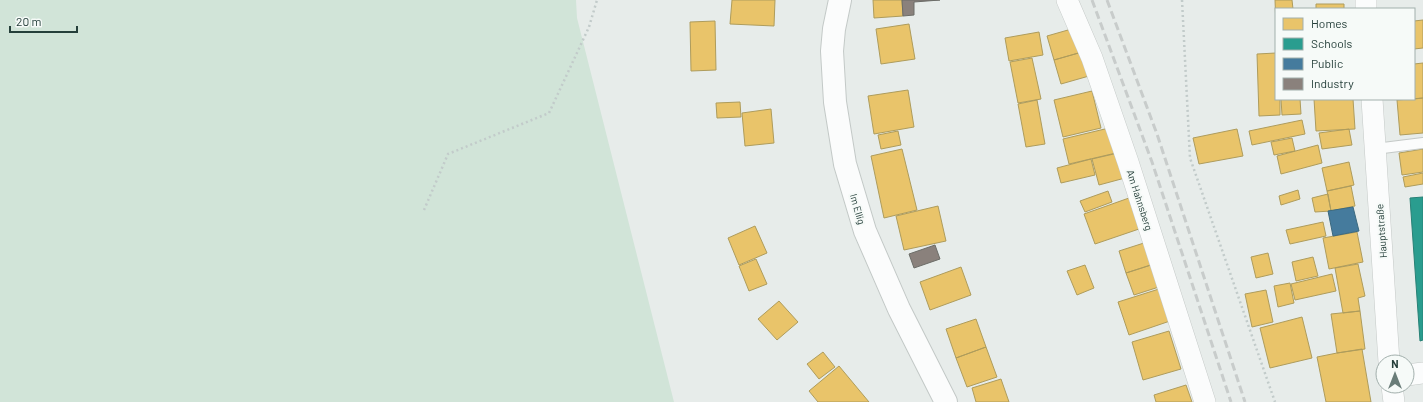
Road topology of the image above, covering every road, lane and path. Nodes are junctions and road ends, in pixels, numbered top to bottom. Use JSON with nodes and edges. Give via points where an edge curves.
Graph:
{"nodes":[{"id":1,"x":597,"y":0,"type":"edge"},
{"id":2,"x":840,"y":0,"type":"edge"},
{"id":3,"x":1067,"y":0,"type":"edge"},
{"id":4,"x":1182,"y":0,"type":"edge"},
{"id":5,"x":1372,"y":100,"type":"edge"},
{"id":6,"x":1423,"y":143,"type":"edge"},
{"id":7,"x":1375,"y":149,"type":"junction"},
{"id":8,"x":424,"y":210,"type":"dead end"},
{"id":9,"x":1388,"y":354,"type":"edge"},
{"id":10,"x":946,"y":402,"type":"edge"},
{"id":11,"x":1205,"y":402,"type":"edge"},
{"id":12,"x":1274,"y":402,"type":"edge"}],
"edges":[{"from":1,"to":8,"type":"path","via":[[589,27],[549,113],[448,154]]},
{"from":2,"to":10,"type":"street","name":"Im Ellig","via":[[832,51],[835,102],[845,164],[865,231],[899,309]]},
{"from":3,"to":11,"type":"street","name":"Am Hahnsberg","via":[[1092,58],[1128,162]]},
{"from":4,"to":12,"type":"path","via":[[1190,158]]},
{"from":5,"to":7,"type":"street","name":"Hauptstraße"},
{"from":6,"to":7,"type":"lane"},
{"from":7,"to":9,"type":"street","name":"Hauptstraße"}]}
